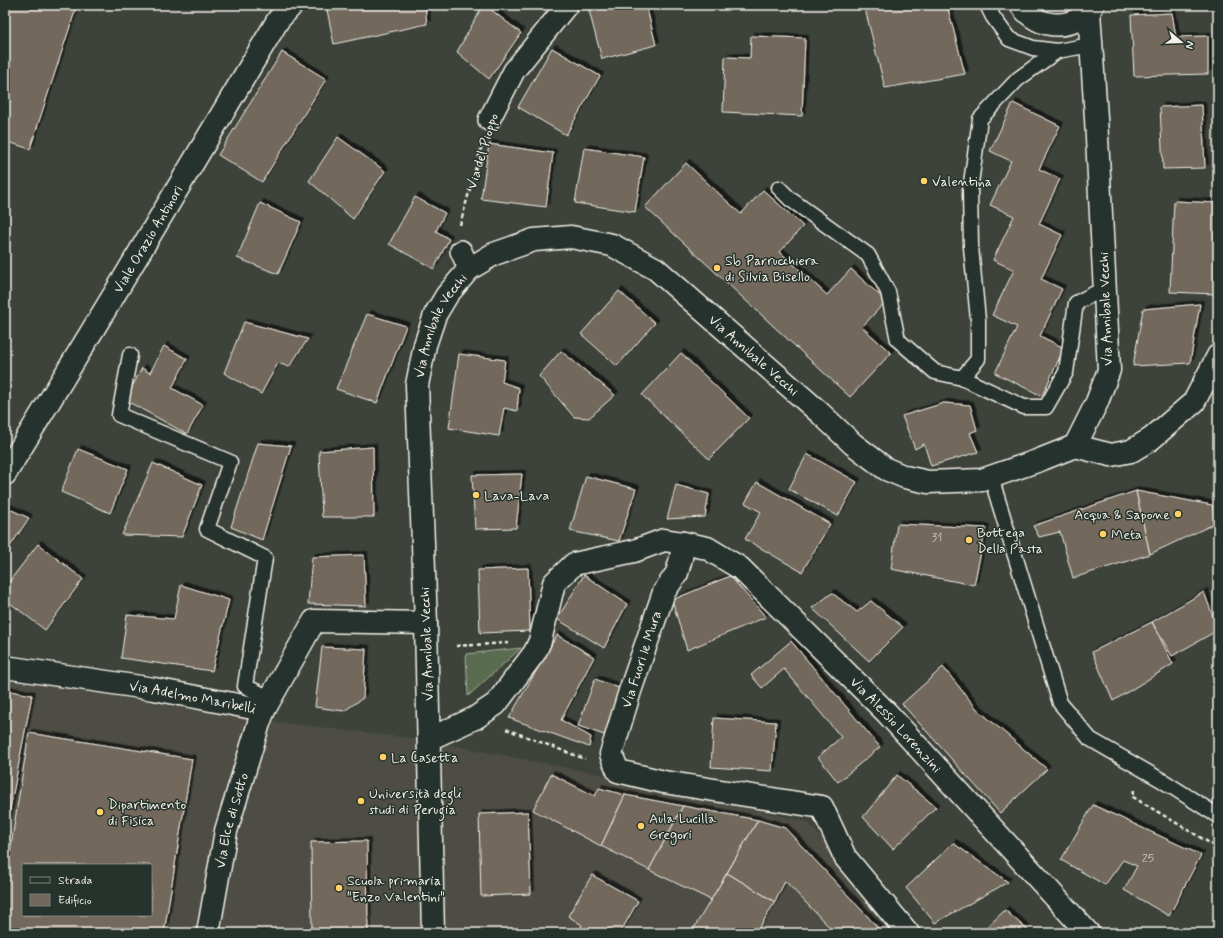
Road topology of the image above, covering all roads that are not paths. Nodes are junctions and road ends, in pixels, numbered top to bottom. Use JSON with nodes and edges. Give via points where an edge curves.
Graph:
{"nodes":[{"id":1,"x":292,"y":5,"type":"edge"},
{"id":2,"x":567,"y":5,"type":"edge"},
{"id":3,"x":988,"y":5,"type":"edge"},
{"id":4,"x":1021,"y":5,"type":"edge"},
{"id":5,"x":1091,"y":8,"type":"edge"},
{"id":6,"x":1091,"y":45,"type":"junction"},
{"id":7,"x":1057,"y":51,"type":"junction"},
{"id":8,"x":489,"y":120,"type":"road end"},
{"id":9,"x":779,"y":188,"type":"dead end"},
{"id":10,"x":1105,"y":288,"type":"junction"},
{"id":11,"x":130,"y":355,"type":"dead end"},
{"id":12,"x":1218,"y":356,"type":"edge"},
{"id":13,"x":962,"y":378,"type":"junction"},
{"id":14,"x":1075,"y":446,"type":"junction"},
{"id":15,"x":5,"y":474,"type":"edge"},
{"id":16,"x":990,"y":477,"type":"junction"},
{"id":17,"x":683,"y":542,"type":"junction"},
{"id":18,"x":426,"y":623,"type":"junction"},
{"id":19,"x":5,"y":666,"type":"edge"},
{"id":20,"x":267,"y":704,"type":"junction"},
{"id":21,"x":429,"y":739,"type":"junction"},
{"id":22,"x":1218,"y":816,"type":"edge"},
{"id":23,"x":208,"y":933,"type":"edge"},
{"id":24,"x":433,"y":933,"type":"edge"},
{"id":25,"x":908,"y":933,"type":"edge"},
{"id":26,"x":1088,"y":933,"type":"edge"}],
"edges":[{"from":1,"to":15,"type":"street","name":"Viale Orazio Antinori","via":[[278,20]]},
{"from":2,"to":8,"type":"street","name":"Via del Pioppo","via":[[514,71]]},
{"from":3,"to":7,"type":"lane","via":[[993,17],[1009,39],[1033,48]]},
{"from":4,"to":5,"type":"street","via":[[1032,17],[1046,24],[1062,25],[1076,21]]},
{"from":5,"to":6,"type":"street","name":"Via Annibale Vecchi"},
{"from":6,"to":7,"type":"lane"},
{"from":6,"to":10,"type":"street","name":"Via Annibale Vecchi"},
{"from":7,"to":13,"type":"lane","via":[[1018,79],[980,118],[970,190],[978,359]]},
{"from":9,"to":13,"type":"lane","via":[[790,199],[868,255],[888,292],[898,340],[935,372]]},
{"from":10,"to":13,"type":"lane","via":[[1076,303],[1066,372],[1046,407],[1024,407]]},
{"from":10,"to":14,"type":"street","name":"Via Annibale Vecchi","via":[[1109,370],[1097,402]]},
{"from":11,"to":20,"type":"lane","via":[[119,415],[230,462],[207,529],[265,558],[245,686]]},
{"from":12,"to":14,"type":"street","via":[[1194,402],[1151,439],[1131,451],[1111,455]]},
{"from":14,"to":16,"type":"street","name":"Via Annibale Vecchi"},
{"from":16,"to":18,"type":"street","name":"Via Annibale Vecchi","via":[[982,480],[928,482],[905,477],[886,469],[853,444],[820,412],[656,269],[612,245],[570,237],[534,240],[494,254],[465,260],[435,314],[424,346],[417,385]]},
{"from":16,"to":22,"type":"lane","via":[[1060,703],[1090,739],[1163,780]]},
{"from":17,"to":21,"type":"street","via":[[664,540],[634,551],[574,564],[554,583],[535,652],[496,704],[475,718]]},
{"from":17,"to":25,"type":"street","name":"Via Fuori le Mura","via":[[677,573],[664,592],[611,754],[618,771],[664,782],[822,807],[845,857]]},
{"from":17,"to":26,"type":"street","name":"Via Alessio Lorenzini","via":[[707,548],[740,568],[887,713]]},
{"from":18,"to":20,"type":"street","name":"Via Adelmo Maribelli","via":[[314,621]]},
{"from":18,"to":21,"type":"street","name":"Via Annibale Vecchi"},
{"from":19,"to":20,"type":"street","name":"Via Adelmo Maribelli"},
{"from":20,"to":23,"type":"street","name":"Via Elce di Sotto","via":[[226,831]]},
{"from":21,"to":24,"type":"street","name":"Via Annibale Vecchi"}]}
